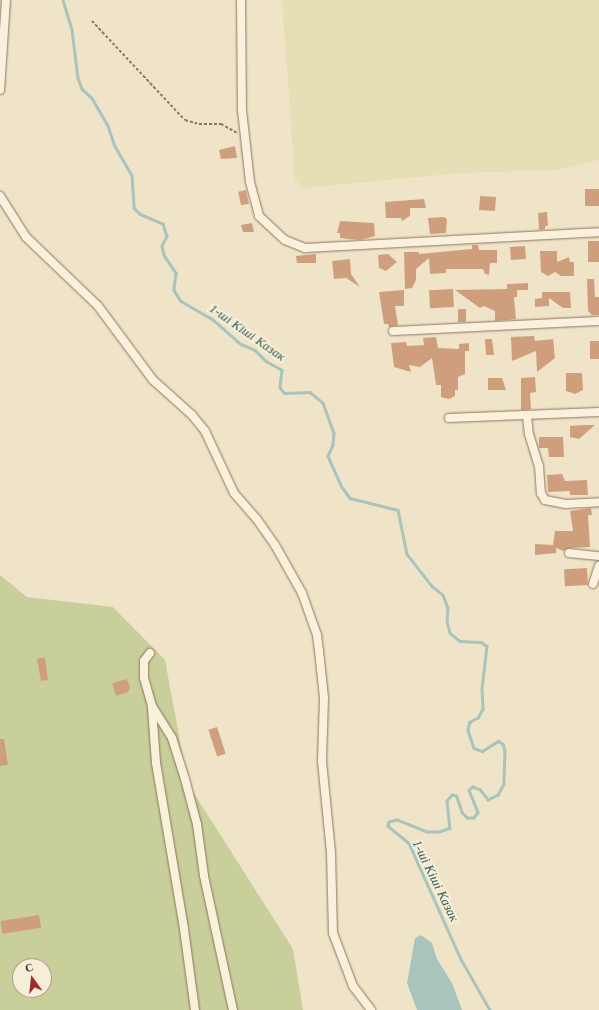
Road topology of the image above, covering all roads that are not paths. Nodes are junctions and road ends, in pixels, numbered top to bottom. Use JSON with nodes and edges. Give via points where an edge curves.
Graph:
{"nodes":[{"id":1,"x":6,"y":0,"type":"edge"},
{"id":2,"x":241,"y":0,"type":"edge"},
{"id":3,"x":0,"y":90,"type":"edge"},
{"id":4,"x":0,"y":196,"type":"edge"},
{"id":5,"x":599,"y":232,"type":"edge"},
{"id":6,"x":599,"y":321,"type":"edge"},
{"id":7,"x":393,"y":331,"type":"dead end"},
{"id":8,"x":599,"y":412,"type":"edge"},
{"id":9,"x":527,"y":416,"type":"junction"},
{"id":10,"x":449,"y":418,"type":"dead end"},
{"id":11,"x":599,"y":502,"type":"edge"},
{"id":12,"x":570,"y":552,"type":"dead end"},
{"id":13,"x":599,"y":556,"type":"edge"},
{"id":14,"x":599,"y":566,"type":"edge"},
{"id":15,"x":594,"y":584,"type":"dead end"},
{"id":16,"x":150,"y":653,"type":"dead end"},
{"id":17,"x":152,"y":706,"type":"junction"},
{"id":18,"x":195,"y":1010,"type":"edge"},
{"id":19,"x":233,"y":1010,"type":"edge"},
{"id":20,"x":371,"y":1010,"type":"edge"}],
"edges":[{"from":1,"to":3,"type":"street"},
{"from":2,"to":5,"type":"street","via":[[243,137],[259,216],[273,231],[298,247]]},
{"from":4,"to":20,"type":"street","via":[[26,237],[98,306],[127,341],[153,380],[192,415],[205,431],[234,493],[256,518],[302,593],[320,651],[324,698],[322,762],[332,853],[333,933],[353,986]]},
{"from":6,"to":7,"type":"street"},
{"from":8,"to":9,"type":"street"},
{"from":9,"to":10,"type":"street"},
{"from":9,"to":11,"type":"street","via":[[529,434],[539,466],[541,493],[545,500],[566,504]]},
{"from":12,"to":13,"type":"street"},
{"from":14,"to":15,"type":"street"},
{"from":16,"to":17,"type":"street","via":[[142,668]]},
{"from":17,"to":18,"type":"street","via":[[156,763]]},
{"from":17,"to":19,"type":"street","via":[[175,747],[193,809],[206,889]]}]}
